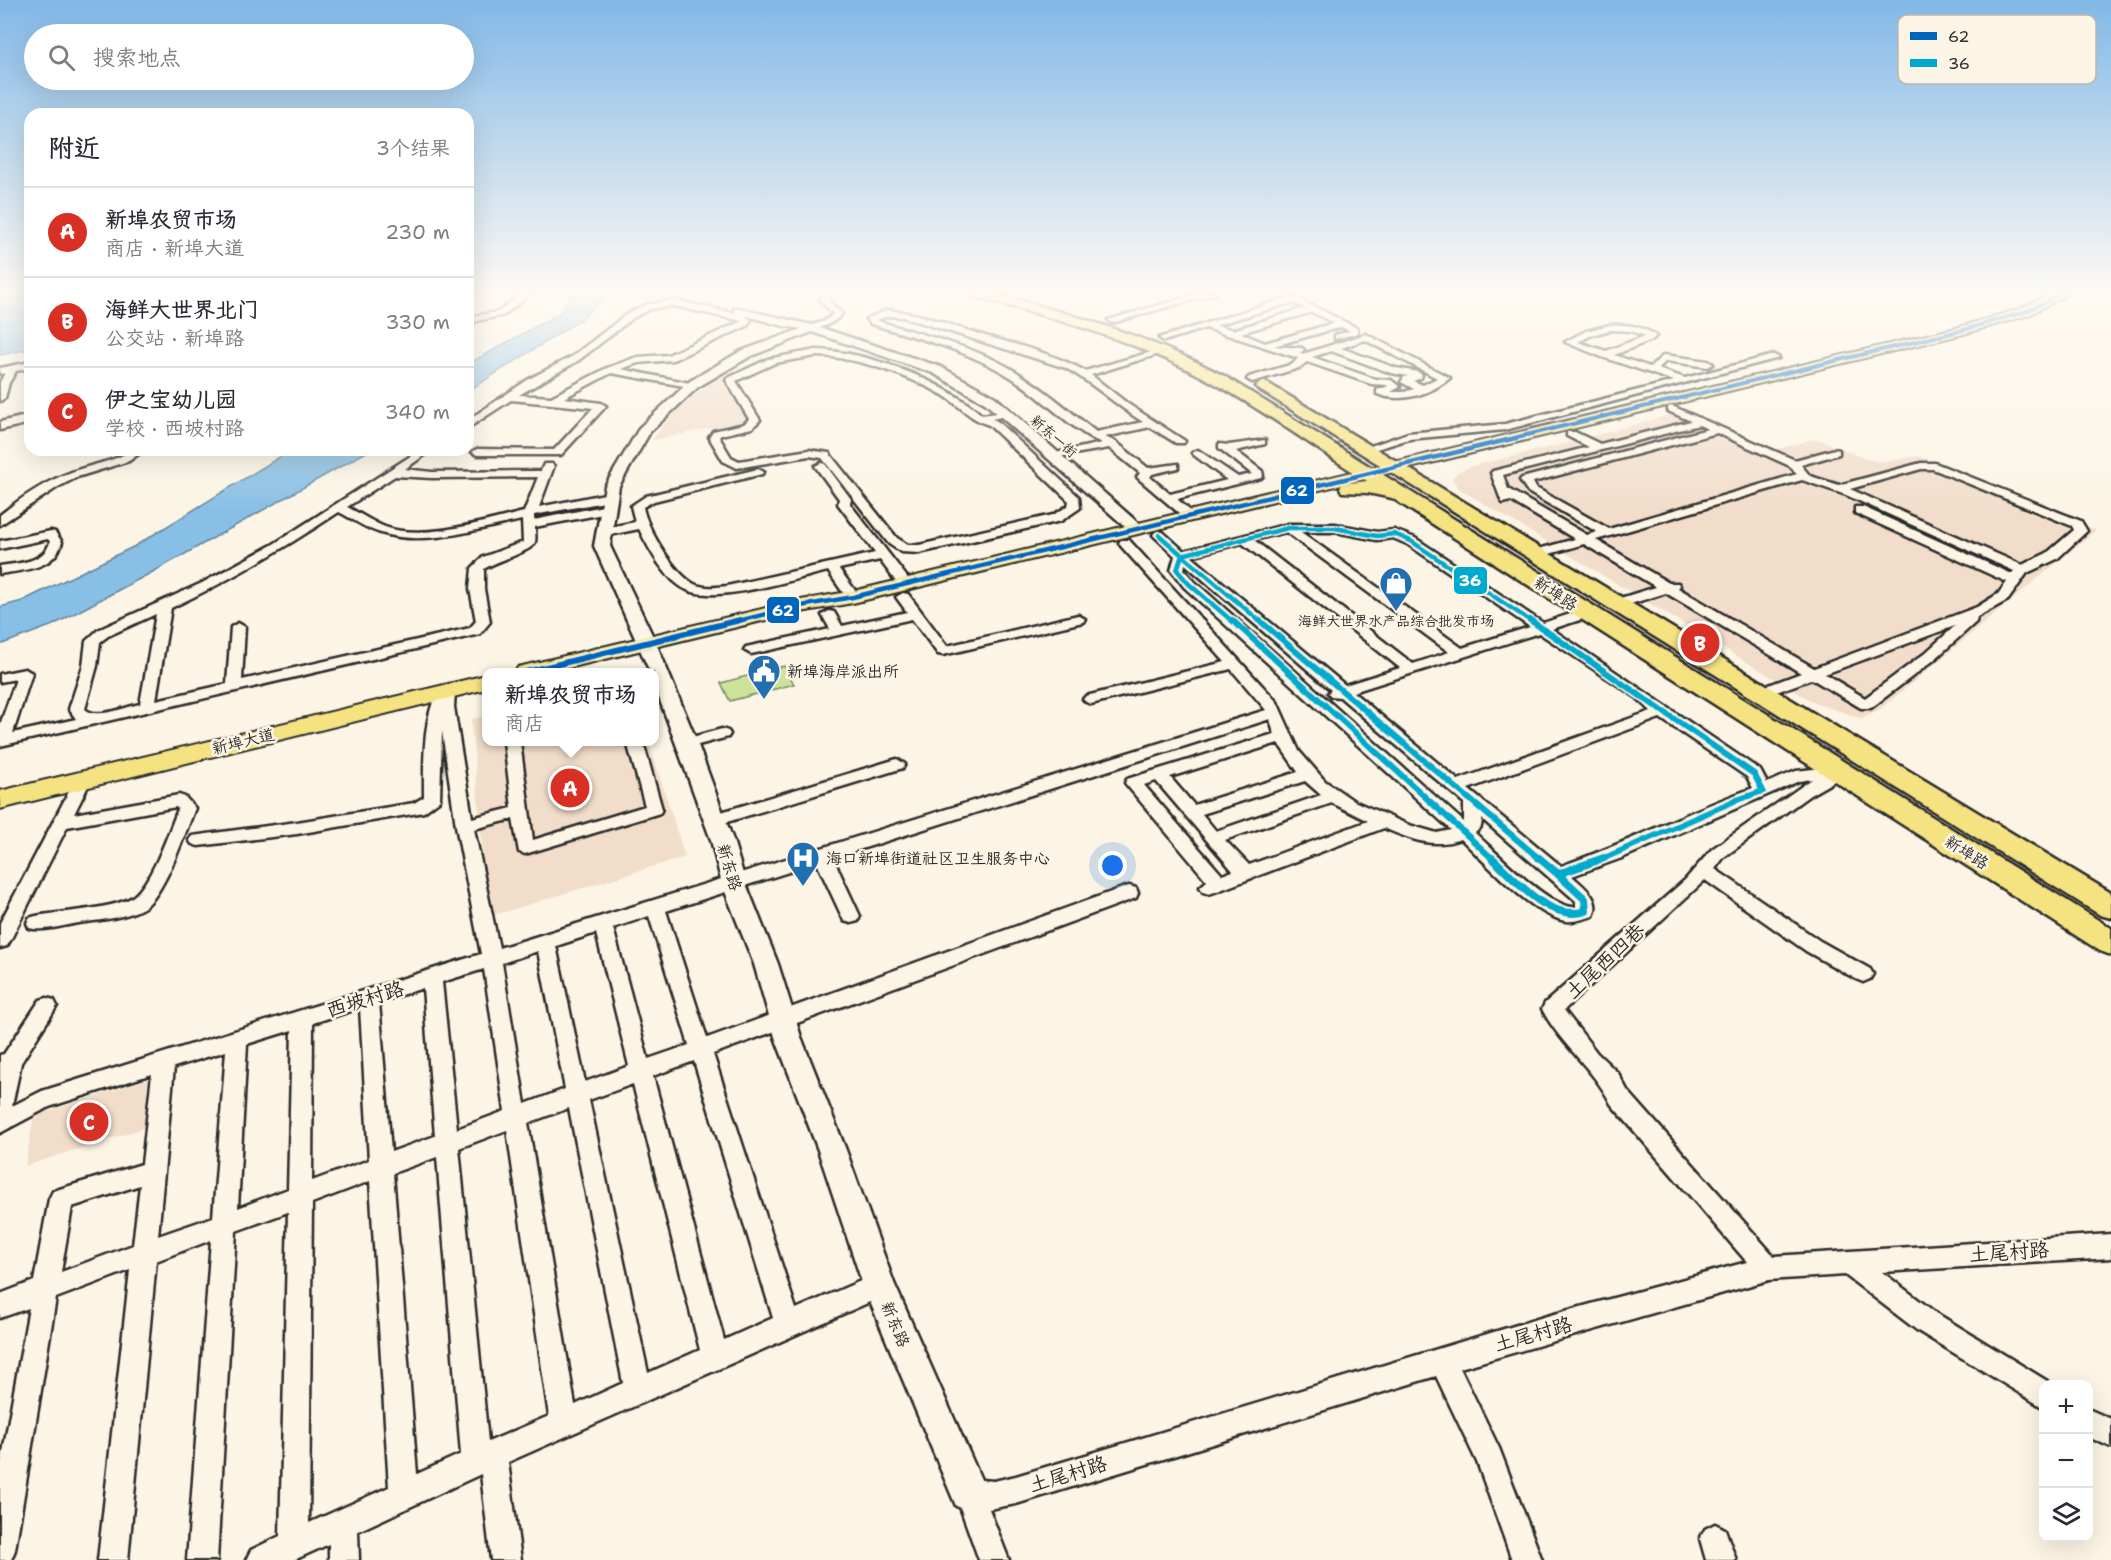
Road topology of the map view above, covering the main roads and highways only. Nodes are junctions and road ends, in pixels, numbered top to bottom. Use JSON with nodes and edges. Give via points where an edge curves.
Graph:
{"nodes":[{"id":1,"x":1197,"y":366,"type":"edge"},
{"id":2,"x":1228,"y":366,"type":"edge"},
{"id":3,"x":1816,"y":366,"type":"edge"},
{"id":4,"x":1847,"y":366,"type":"edge"},
{"id":5,"x":24,"y":420,"type":"edge"},
{"id":6,"x":0,"y":426,"type":"edge"},
{"id":7,"x":1367,"y":449,"type":"junction"},
{"id":8,"x":1344,"y":457,"type":"junction"},
{"id":9,"x":1430,"y":463,"type":"junction"},
{"id":10,"x":1388,"y":473,"type":"junction"},
{"id":11,"x":1343,"y":484,"type":"junction"},
{"id":12,"x":1437,"y":491,"type":"junction"},
{"id":13,"x":1406,"y":497,"type":"junction"},
{"id":14,"x":904,"y":591,"type":"junction"},
{"id":15,"x":647,"y":643,"type":"junction"},
{"id":16,"x":559,"y":668,"type":"edge"},
{"id":17,"x":482,"y":683,"type":"edge"},
{"id":18,"x":0,"y":800,"type":"edge"},
{"id":19,"x":2111,"y":907,"type":"edge"},
{"id":20,"x":2111,"y":943,"type":"edge"}],
"edges":[{"from":1,"to":8,"type":"highway","name":"新埠路"},
{"from":2,"to":7,"type":"highway","name":"新埠路"},
{"from":3,"to":9,"type":"main road"},
{"from":4,"to":9,"type":"main road","via":[[1571,434]]},
{"from":5,"to":6,"type":"main road"},
{"from":7,"to":9,"type":"highway"},
{"from":7,"to":10,"type":"highway","name":"新埠路"},
{"from":8,"to":10,"type":"highway","name":"新埠路"},
{"from":8,"to":11,"type":"highway","via":[[1351,470]]},
{"from":9,"to":10,"type":"main road"},
{"from":9,"to":12,"type":"highway","via":[[1429,477]]},
{"from":10,"to":11,"type":"main road"},
{"from":10,"to":12,"type":"highway","name":"新埠路"},
{"from":10,"to":13,"type":"highway","name":"新埠路"},
{"from":11,"to":13,"type":"highway","via":[[1378,488]]},
{"from":11,"to":14,"type":"main road","via":[[1159,535]]},
{"from":11,"to":14,"type":"main road","via":[[1137,528]]},
{"from":12,"to":19,"type":"highway","name":"新埠路"},
{"from":13,"to":20,"type":"highway","name":"新埠路"},
{"from":14,"to":15,"type":"main road","via":[[795,607]]},
{"from":14,"to":15,"type":"main road","via":[[834,623],[782,635],[762,623]]},
{"from":15,"to":16,"type":"main road"},
{"from":17,"to":18,"type":"main road","name":"新埠大道"}]}
